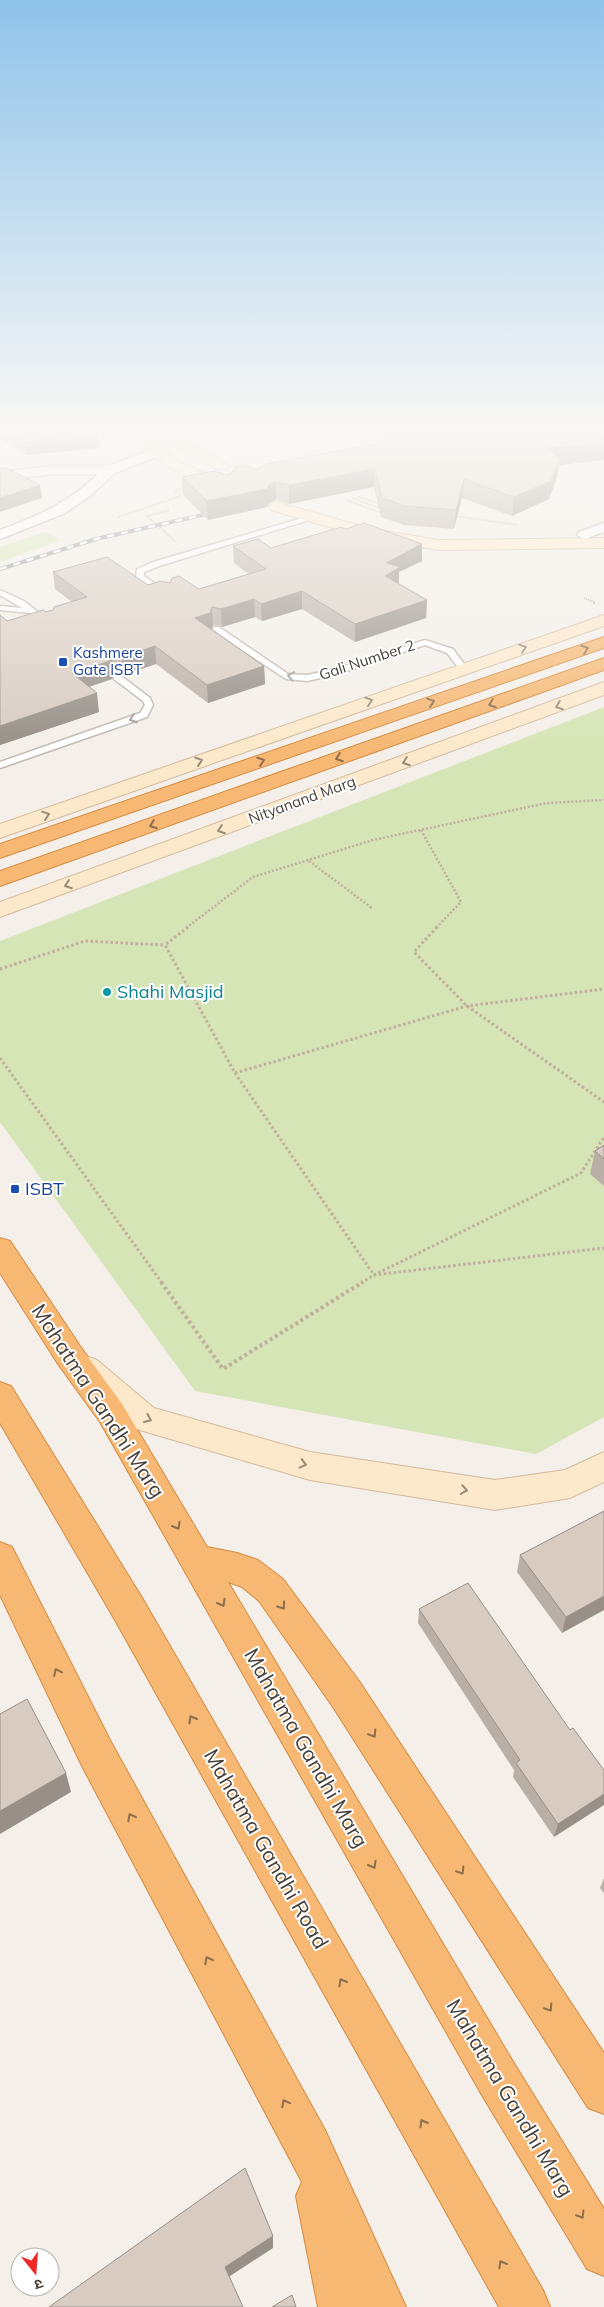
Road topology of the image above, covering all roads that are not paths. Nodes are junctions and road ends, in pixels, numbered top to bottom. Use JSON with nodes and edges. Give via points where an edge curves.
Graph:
{"nodes":[{"id":1,"x":249,"y":537,"type":"edge"},
{"id":2,"x":388,"y":537,"type":"edge"},
{"id":3,"x":466,"y":537,"type":"edge"},
{"id":4,"x":489,"y":537,"type":"edge"},
{"id":5,"x":604,"y":543,"type":"edge"},
{"id":6,"x":0,"y":592,"type":"edge"},
{"id":7,"x":168,"y":597,"type":"edge"},
{"id":8,"x":0,"y":608,"type":"edge"},
{"id":9,"x":32,"y":612,"type":"junction"},
{"id":10,"x":604,"y":620,"type":"edge"},
{"id":11,"x":51,"y":626,"type":"edge"},
{"id":12,"x":216,"y":629,"type":"dead end"},
{"id":13,"x":604,"y":642,"type":"edge"},
{"id":14,"x":604,"y":664,"type":"edge"},
{"id":15,"x":463,"y":668,"type":"junction"},
{"id":16,"x":117,"y":677,"type":"dead end"},
{"id":17,"x":604,"y":688,"type":"edge"},
{"id":18,"x":0,"y":765,"type":"edge"},
{"id":19,"x":0,"y":831,"type":"edge"},
{"id":20,"x":0,"y":851,"type":"edge"},
{"id":21,"x":0,"y":879,"type":"edge"},
{"id":22,"x":0,"y":910,"type":"edge"},
{"id":23,"x":0,"y":1249,"type":"edge"},
{"id":24,"x":69,"y":1355,"type":"junction"},
{"id":25,"x":0,"y":1394,"type":"edge"},
{"id":26,"x":604,"y":1466,"type":"edge"},
{"id":27,"x":0,"y":1558,"type":"edge"},
{"id":28,"x":197,"y":1561,"type":"junction"},
{"id":29,"x":604,"y":2092,"type":"edge"},
{"id":30,"x":309,"y":2146,"type":"junction"},
{"id":31,"x":604,"y":2252,"type":"edge"},
{"id":32,"x":342,"y":2307,"type":"edge"},
{"id":33,"x":382,"y":2307,"type":"edge"},
{"id":34,"x":526,"y":2307,"type":"edge"}],
"edges":[{"from":1,"to":7,"type":"lane","via":[[140,571],[140,577]]},
{"from":2,"to":5,"type":"main road","via":[[438,545]]},
{"from":3,"to":4,"type":"main road"},
{"from":6,"to":9,"type":"lane"},
{"from":8,"to":9,"type":"lane"},
{"from":9,"to":11,"type":"lane"},
{"from":15,"to":10,"type":"main road","one_way":true},
{"from":15,"to":12,"type":"lane","name":"Gali Number 2","one_way":true,"via":[[450,651],[425,642],[334,672],[307,678],[286,676]]},
{"from":20,"to":13,"type":"highway","one_way":true},
{"from":14,"to":21,"type":"highway","one_way":true},
{"from":19,"to":15,"type":"main road","one_way":true},
{"from":16,"to":18,"type":"lane","one_way":true,"via":[[147,700],[149,705],[144,714]]},
{"from":17,"to":22,"type":"main road","name":"Nityanand Marg","one_way":true},
{"from":23,"to":24,"type":"highway","name":"Mahatma Gandhi Marg"},
{"from":24,"to":26,"type":"main road","one_way":true,"via":[[144,1419],[310,1466],[495,1495],[570,1484]]},
{"from":24,"to":28,"type":"highway","name":"Mahatma Gandhi Marg","one_way":true,"via":[[111,1413]]},
{"from":34,"to":25,"type":"highway","name":"Mahatma Gandhi Road","one_way":true,"via":[[128,1608]]},
{"from":30,"to":27,"type":"highway","one_way":true,"via":[[98,1755]]},
{"from":28,"to":29,"type":"highway","one_way":true,"via":[[244,1569],[260,1578],[271,1590],[346,1694]]},
{"from":28,"to":31,"type":"highway","name":"Mahatma Gandhi Marg","one_way":true,"via":[[499,2081]]},
{"from":30,"to":32,"type":"highway"},
{"from":30,"to":33,"type":"highway"}]}
